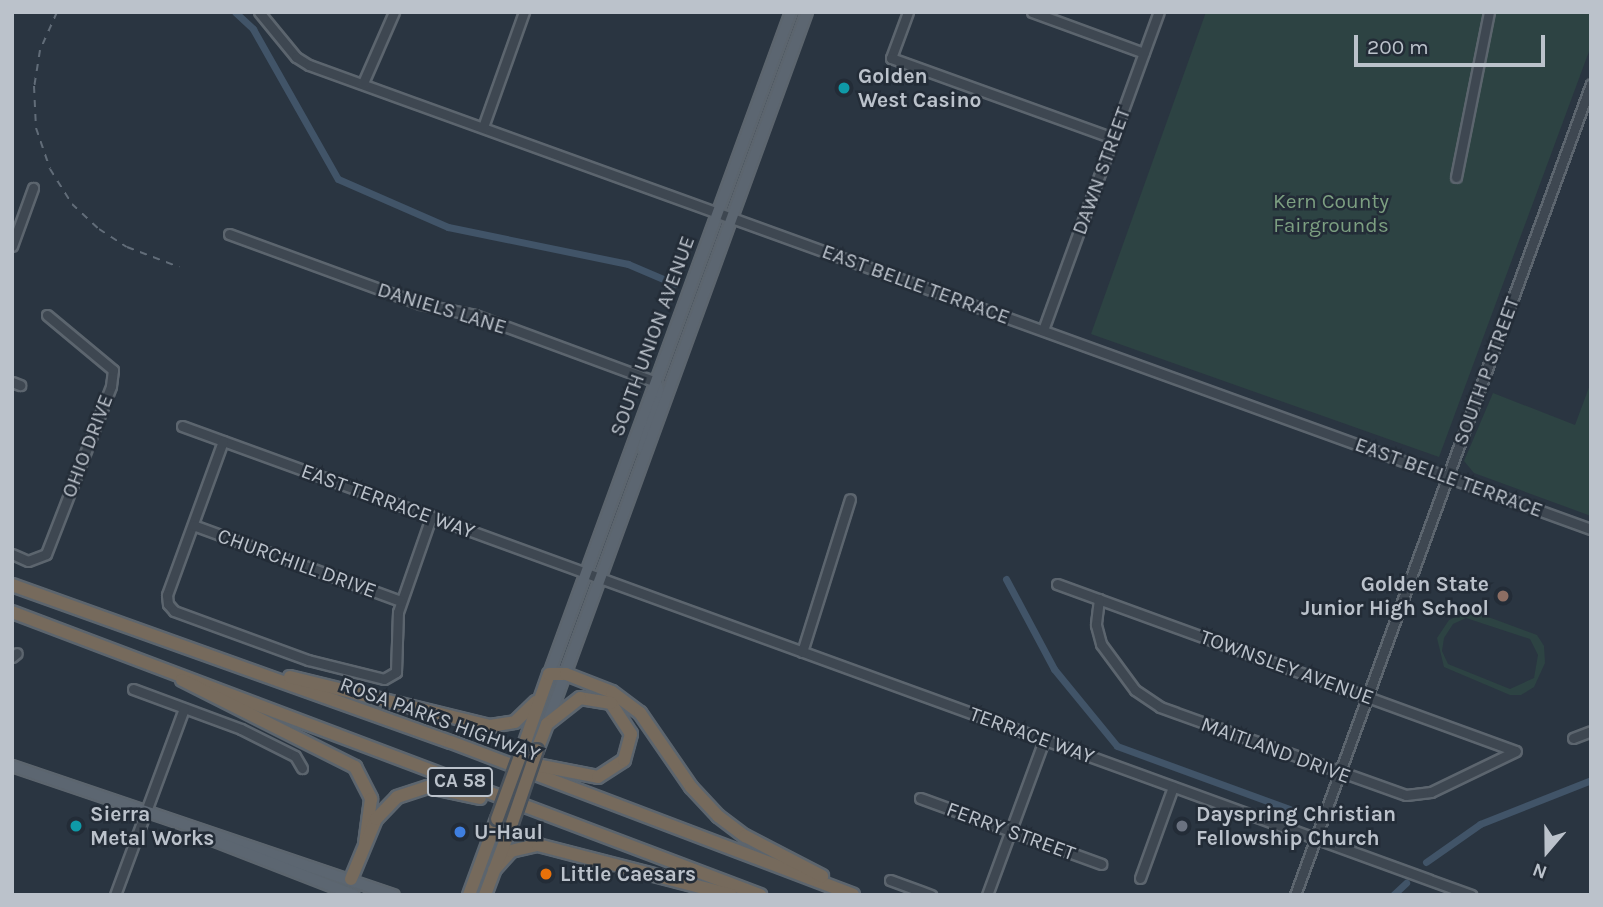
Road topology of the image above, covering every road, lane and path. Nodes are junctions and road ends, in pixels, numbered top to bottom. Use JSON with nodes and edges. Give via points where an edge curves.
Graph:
{"nodes":[{"id":1,"x":259,"y":12,"type":"edge"},
{"id":2,"x":394,"y":12,"type":"edge"},
{"id":3,"x":524,"y":12,"type":"edge"},
{"id":4,"x":791,"y":12,"type":"edge"},
{"id":5,"x":807,"y":12,"type":"edge"},
{"id":6,"x":908,"y":12,"type":"edge"},
{"id":7,"x":1031,"y":12,"type":"edge"},
{"id":8,"x":1160,"y":12,"type":"edge"},
{"id":9,"x":1489,"y":12,"type":"edge"},
{"id":10,"x":1144,"y":53,"type":"junction"},
{"id":11,"x":363,"y":83,"type":"junction"},
{"id":12,"x":1591,"y":85,"type":"edge"},
{"id":13,"x":484,"y":127,"type":"junction"},
{"id":14,"x":1114,"y":138,"type":"junction"},
{"id":15,"x":1456,"y":177,"type":"dead end"},
{"id":16,"x":33,"y":188,"type":"dead end"},
{"id":17,"x":718,"y":212,"type":"junction"},
{"id":18,"x":732,"y":217,"type":"junction"},
{"id":19,"x":229,"y":234,"type":"dead end"},
{"id":20,"x":12,"y":246,"type":"edge"},
{"id":21,"x":47,"y":316,"type":"dead end"},
{"id":22,"x":1043,"y":330,"type":"junction"},
{"id":23,"x":656,"y":382,"type":"junction"},
{"id":24,"x":182,"y":426,"type":"dead end"},
{"id":25,"x":223,"y":441,"type":"junction"},
{"id":26,"x":644,"y":458,"type":"junction"},
{"id":27,"x":1448,"y":477,"type":"junction"},
{"id":28,"x":850,"y":499,"type":"dead end"},
{"id":29,"x":432,"y":517,"type":"junction"},
{"id":30,"x":193,"y":525,"type":"junction"},
{"id":31,"x":1591,"y":529,"type":"edge"},
{"id":32,"x":12,"y":554,"type":"edge"},
{"id":33,"x":593,"y":576,"type":"junction"},
{"id":34,"x":1058,"y":584,"type":"dead end"},
{"id":35,"x":12,"y":585,"type":"edge"},
{"id":36,"x":1099,"y":599,"type":"junction"},
{"id":37,"x":401,"y":601,"type":"junction"},
{"id":38,"x":12,"y":612,"type":"edge"},
{"id":39,"x":182,"y":646,"type":"junction"},
{"id":40,"x":802,"y":652,"type":"junction"},
{"id":41,"x":162,"y":666,"type":"junction"},
{"id":42,"x":549,"y":674,"type":"junction"},
{"id":43,"x":565,"y":674,"type":"junction"},
{"id":44,"x":133,"y":689,"type":"dead end"},
{"id":45,"x":542,"y":693,"type":"junction"},
{"id":46,"x":1367,"y":696,"type":"junction"},
{"id":47,"x":184,"y":708,"type":"junction"},
{"id":48,"x":547,"y":724,"type":"junction"},
{"id":49,"x":1591,"y":731,"type":"edge"},
{"id":50,"x":1573,"y":738,"type":"dead end"},
{"id":51,"x":1044,"y":740,"type":"junction"},
{"id":52,"x":451,"y":742,"type":"junction"},
{"id":53,"x":1517,"y":751,"type":"joint"},
{"id":54,"x":12,"y":766,"type":"edge"},
{"id":55,"x":302,"y":768,"type":"dead end"},
{"id":56,"x":1340,"y":773,"type":"junction"},
{"id":57,"x":1173,"y":787,"type":"junction"},
{"id":58,"x":920,"y":798,"type":"dead end"},
{"id":59,"x":146,"y":814,"type":"junction"},
{"id":60,"x":568,"y":824,"type":"junction"},
{"id":61,"x":1011,"y":831,"type":"junction"},
{"id":62,"x":1315,"y":838,"type":"junction"},
{"id":63,"x":365,"y":844,"type":"junction"},
{"id":64,"x":1101,"y":864,"type":"dead end"},
{"id":65,"x":494,"y":870,"type":"junction"},
{"id":66,"x":1140,"y":878,"type":"dead end"},
{"id":67,"x":890,"y":880,"type":"dead end"},
{"id":68,"x":349,"y":890,"type":"edge"},
{"id":69,"x":115,"y":895,"type":"edge"},
{"id":70,"x":394,"y":895,"type":"edge"},
{"id":71,"x":469,"y":895,"type":"edge"},
{"id":72,"x":485,"y":895,"type":"edge"},
{"id":73,"x":732,"y":895,"type":"edge"},
{"id":74,"x":760,"y":895,"type":"edge"},
{"id":75,"x":853,"y":895,"type":"edge"},
{"id":76,"x":861,"y":895,"type":"edge"},
{"id":77,"x":931,"y":895,"type":"edge"},
{"id":78,"x":987,"y":895,"type":"edge"},
{"id":79,"x":1295,"y":895,"type":"edge"},
{"id":80,"x":1471,"y":895,"type":"edge"}],
"edges":[{"from":1,"to":11,"type":"street","name":"EAST BELLE TERRACE","via":[[296,57]]},
{"from":2,"to":11,"type":"street"},
{"from":3,"to":13,"type":"street"},
{"from":4,"to":17,"type":"main road","name":"SOUTH UNION AVENUE"},
{"from":5,"to":18,"type":"main road","name":"SOUTH UNION AVENUE"},
{"from":6,"to":14,"type":"street","via":[[891,58]]},
{"from":7,"to":10,"type":"street"},
{"from":8,"to":10,"type":"street","name":"DAWN STREET"},
{"from":9,"to":15,"type":"street"},
{"from":10,"to":14,"type":"street","name":"DAWN STREET"},
{"from":11,"to":13,"type":"street","name":"EAST BELLE TERRACE"},
{"from":12,"to":27,"type":"street","name":"SOUTH P STREET"},
{"from":13,"to":17,"type":"street","name":"EAST BELLE TERRACE"},
{"from":14,"to":22,"type":"street","name":"DAWN STREET"},
{"from":16,"to":20,"type":"street"},
{"from":17,"to":18,"type":"street","name":"EAST BELLE TERRACE"},
{"from":17,"to":23,"type":"main road","name":"SOUTH UNION AVENUE"},
{"from":18,"to":22,"type":"street","name":"EAST BELLE TERRACE"},
{"from":18,"to":26,"type":"main road","name":"SOUTH UNION AVENUE"},
{"from":19,"to":23,"type":"street","name":"DANIELS LANE","via":[[420,304],[475,315]]},
{"from":21,"to":32,"type":"street","name":"OHIO DRIVE","via":[[113,370],[46,554],[39,560]]},
{"from":22,"to":27,"type":"street","name":"EAST BELLE TERRACE"},
{"from":23,"to":26,"type":"main road","via":[[659,393],[643,439]]},
{"from":23,"to":33,"type":"main road","name":"SOUTH UNION AVENUE"},
{"from":24,"to":25,"type":"street","name":"EAST TERRACE WAY"},
{"from":25,"to":29,"type":"street","name":"EAST TERRACE WAY"},
{"from":25,"to":30,"type":"street"},
{"from":26,"to":33,"type":"main road","name":"SOUTH UNION AVENUE"},
{"from":27,"to":31,"type":"street","name":"EAST BELLE TERRACE"},
{"from":27,"to":46,"type":"street","name":"SOUTH P STREET"},
{"from":28,"to":40,"type":"street"},
{"from":29,"to":33,"type":"street","name":"EAST TERRACE WAY"},
{"from":29,"to":37,"type":"street"},
{"from":30,"to":37,"type":"street","name":"CHURCHILL DRIVE"},
{"from":30,"to":37,"type":"street","via":[[167,595],[168,604],[174,611],[307,660],[384,679],[393,676],[398,668],[396,623]]},
{"from":33,"to":40,"type":"street","name":"TERRACE WAY"},
{"from":33,"to":42,"type":"main road","name":"SOUTH UNION AVENUE"},
{"from":33,"to":43,"type":"main road","name":"SOUTH UNION AVENUE"},
{"from":34,"to":36,"type":"street","name":"TOWNSLEY AVENUE"},
{"from":35,"to":39,"type":"highway","name":"ROSA PARKS HIGHWAY","number":"CA 58"},
{"from":36,"to":46,"type":"street","name":"TOWNSLEY AVENUE"},
{"from":36,"to":56,"type":"street","name":"MAITLAND DRIVE","via":[[1096,625],[1101,644],[1142,697]]},
{"from":38,"to":41,"type":"highway","number":"CA 58"},
{"from":39,"to":45,"type":"highway","via":[[490,726],[515,722]]},
{"from":39,"to":52,"type":"highway","name":"ROSA PARKS HIGHWAY","number":"CA 58"},
{"from":40,"to":51,"type":"street","name":"TERRACE WAY"},
{"from":41,"to":60,"type":"highway","number":"CA 58"},
{"from":41,"to":63,"type":"highway","via":[[196,689],[355,767],[371,799]]},
{"from":42,"to":43,"type":"highway"},
{"from":42,"to":45,"type":"highway"},
{"from":43,"to":48,"type":"main road","name":"SOUTH UNION AVENUE"},
{"from":43,"to":76,"type":"highway","via":[[612,692],[632,706],[691,787],[731,827]]},
{"from":44,"to":47,"type":"street"},
{"from":45,"to":71,"type":"highway","bridge":true},
{"from":46,"to":53,"type":"street","name":"TOWNSLEY AVENUE"},
{"from":46,"to":56,"type":"street","name":"SOUTH P STREET"},
{"from":47,"to":55,"type":"street","via":[[295,756]]},
{"from":47,"to":59,"type":"street"},
{"from":48,"to":52,"type":"highway","via":[[574,700],[597,698],[622,713],[631,742],[614,770],[592,777]]},
{"from":48,"to":65,"type":"highway","bridge":true},
{"from":49,"to":50,"type":"street"},
{"from":51,"to":57,"type":"street","name":"TERRACE WAY"},
{"from":51,"to":61,"type":"street"},
{"from":52,"to":75,"type":"highway","name":"ROSA PARKS HIGHWAY","number":"CA 58"},
{"from":53,"to":56,"type":"street","name":"MAITLAND DRIVE","via":[[1415,795]]},
{"from":54,"to":59,"type":"main road"},
{"from":56,"to":62,"type":"street","name":"SOUTH P STREET"},
{"from":57,"to":62,"type":"street","name":"TERRACE WAY"},
{"from":57,"to":66,"type":"street"},
{"from":58,"to":61,"type":"street","name":"FERRY STREET"},
{"from":59,"to":68,"type":"main road"},
{"from":59,"to":69,"type":"street"},
{"from":60,"to":63,"type":"highway","via":[[468,794],[421,788],[389,803]]},
{"from":60,"to":74,"type":"highway","number":"CA 58"},
{"from":61,"to":64,"type":"street","name":"FERRY STREET"},
{"from":61,"to":78,"type":"street"},
{"from":62,"to":79,"type":"street","name":"SOUTH P STREET"},
{"from":62,"to":80,"type":"street","name":"TERRACE WAY"},
{"from":63,"to":68,"type":"highway"},
{"from":65,"to":72,"type":"highway"},
{"from":65,"to":73,"type":"highway","via":[[512,851],[538,845]]},
{"from":67,"to":77,"type":"street"},
{"from":68,"to":70,"type":"main road"}]}
